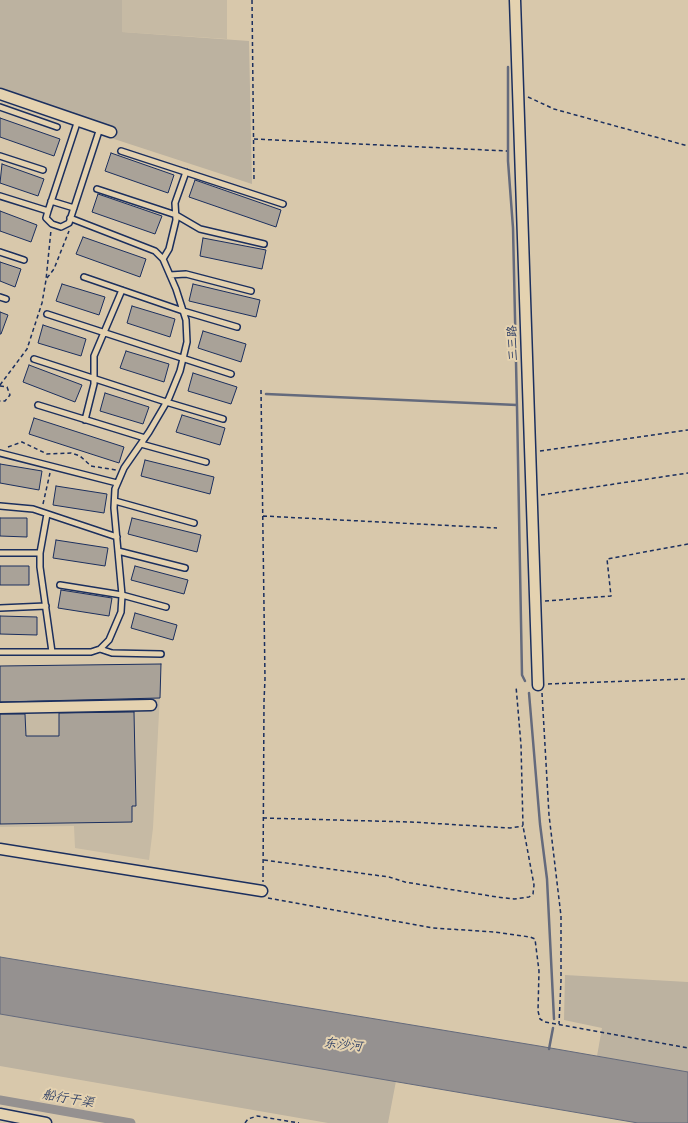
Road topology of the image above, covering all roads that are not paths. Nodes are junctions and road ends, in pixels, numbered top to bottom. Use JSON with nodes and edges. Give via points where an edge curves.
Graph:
{"nodes":[{"id":1,"x":515,"y":0,"type":"edge"},
{"id":2,"x":0,"y":94,"type":"edge"},
{"id":3,"x":0,"y":108,"type":"edge"},
{"id":4,"x":78,"y":120,"type":"junction"},
{"id":5,"x":57,"y":127,"type":"dead end"},
{"id":6,"x":100,"y":128,"type":"junction"},
{"id":7,"x":111,"y":132,"type":"dead end"},
{"id":8,"x":121,"y":151,"type":"dead end"},
{"id":9,"x":0,"y":156,"type":"edge"},
{"id":10,"x":43,"y":170,"type":"dead end"},
{"id":11,"x":186,"y":172,"type":"junction"},
{"id":12,"x":97,"y":188,"type":"dead end"},
{"id":13,"x":0,"y":196,"type":"edge"},
{"id":14,"x":51,"y":201,"type":"junction"},
{"id":15,"x":283,"y":204,"type":"dead end"},
{"id":16,"x":74,"y":208,"type":"junction"},
{"id":17,"x":48,"y":211,"type":"junction"},
{"id":18,"x":176,"y":214,"type":"junction"},
{"id":19,"x":70,"y":221,"type":"junction"},
{"id":20,"x":264,"y":244,"type":"dead end"},
{"id":21,"x":0,"y":252,"type":"edge"},
{"id":22,"x":163,"y":259,"type":"junction"},
{"id":23,"x":24,"y":260,"type":"dead end"},
{"id":24,"x":170,"y":275,"type":"junction"},
{"id":25,"x":84,"y":277,"type":"dead end"},
{"id":26,"x":122,"y":290,"type":"junction"},
{"id":27,"x":251,"y":291,"type":"dead end"},
{"id":28,"x":0,"y":297,"type":"edge"},
{"id":29,"x":6,"y":299,"type":"dead end"},
{"id":30,"x":183,"y":311,"type":"junction"},
{"id":31,"x":47,"y":314,"type":"dead end"},
{"id":32,"x":237,"y":327,"type":"dead end"},
{"id":33,"x":104,"y":333,"type":"junction"},
{"id":34,"x":34,"y":359,"type":"dead end"},
{"id":35,"x":183,"y":359,"type":"junction"},
{"id":36,"x":231,"y":374,"type":"dead end"},
{"id":37,"x":93,"y":378,"type":"junction"},
{"id":38,"x":166,"y":402,"type":"junction"},
{"id":39,"x":38,"y":405,"type":"dead end"},
{"id":40,"x":223,"y":419,"type":"dead end"},
{"id":41,"x":86,"y":420,"type":"junction"},
{"id":42,"x":145,"y":438,"type":"junction"},
{"id":43,"x":141,"y":444,"type":"junction"},
{"id":44,"x":2,"y":451,"type":"edge"},
{"id":45,"x":206,"y":462,"type":"dead end"},
{"id":46,"x":117,"y":483,"type":"junction"},
{"id":47,"x":115,"y":501,"type":"junction"},
{"id":48,"x":0,"y":506,"type":"edge"},
{"id":49,"x":44,"y":513,"type":"junction"},
{"id":50,"x":194,"y":523,"type":"dead end"},
{"id":51,"x":117,"y":537,"type":"junction"},
{"id":52,"x":118,"y":551,"type":"junction"},
{"id":53,"x":0,"y":553,"type":"edge"},
{"id":54,"x":40,"y":553,"type":"junction"},
{"id":55,"x":185,"y":568,"type":"dead end"},
{"id":56,"x":60,"y":585,"type":"dead end"},
{"id":57,"x":122,"y":595,"type":"junction"},
{"id":58,"x":46,"y":606,"type":"junction"},
{"id":59,"x":166,"y":607,"type":"dead end"},
{"id":60,"x":0,"y":608,"type":"edge"},
{"id":61,"x":100,"y":648,"type":"junction"},
{"id":62,"x":0,"y":652,"type":"edge"},
{"id":63,"x":52,"y":652,"type":"junction"},
{"id":64,"x":161,"y":654,"type":"dead end"},
{"id":65,"x":540,"y":685,"type":"road end"},
{"id":66,"x":151,"y":705,"type":"dead end"},
{"id":67,"x":0,"y":708,"type":"edge"},
{"id":68,"x":0,"y":849,"type":"edge"},
{"id":69,"x":262,"y":891,"type":"road end"},
{"id":70,"x":0,"y":1114,"type":"edge"},
{"id":71,"x":46,"y":1123,"type":"edge"}],
"edges":[{"from":1,"to":65,"type":"street","name":"三三路"},
{"from":2,"to":4,"type":"street"},
{"from":3,"to":5,"type":"lane"},
{"from":4,"to":6,"type":"street"},
{"from":4,"to":14,"type":"lane"},
{"from":6,"to":7,"type":"street"},
{"from":6,"to":16,"type":"lane"},
{"from":8,"to":11,"type":"lane"},
{"from":9,"to":10,"type":"lane"},
{"from":11,"to":15,"type":"lane"},
{"from":11,"to":18,"type":"lane","via":[[175,203]]},
{"from":12,"to":18,"type":"lane"},
{"from":13,"to":17,"type":"lane"},
{"from":14,"to":16,"type":"lane"},
{"from":14,"to":17,"type":"lane"},
{"from":16,"to":19,"type":"lane"},
{"from":17,"to":19,"type":"lane","via":[[46,218],[52,224],[61,227]]},
{"from":18,"to":20,"type":"lane","via":[[200,229]]},
{"from":18,"to":22,"type":"lane","via":[[169,249]]},
{"from":19,"to":22,"type":"lane","via":[[155,251]]},
{"from":21,"to":23,"type":"lane"},
{"from":22,"to":24,"type":"lane"},
{"from":24,"to":27,"type":"lane","via":[[186,274]]},
{"from":24,"to":30,"type":"lane"},
{"from":25,"to":26,"type":"lane"},
{"from":26,"to":30,"type":"lane"},
{"from":26,"to":33,"type":"lane"},
{"from":28,"to":29,"type":"lane"},
{"from":30,"to":32,"type":"lane"},
{"from":30,"to":35,"type":"lane","via":[[187,342]]},
{"from":31,"to":33,"type":"lane"},
{"from":33,"to":35,"type":"lane"},
{"from":33,"to":37,"type":"lane","via":[[94,356]]},
{"from":34,"to":37,"type":"lane"},
{"from":35,"to":36,"type":"lane"},
{"from":35,"to":38,"type":"lane"},
{"from":37,"to":38,"type":"lane"},
{"from":37,"to":41,"type":"lane"},
{"from":38,"to":40,"type":"lane"},
{"from":38,"to":42,"type":"lane"},
{"from":39,"to":41,"type":"lane"},
{"from":41,"to":42,"type":"lane"},
{"from":42,"to":43,"type":"lane"},
{"from":43,"to":45,"type":"lane"},
{"from":43,"to":46,"type":"lane"},
{"from":44,"to":46,"type":"lane","via":[[51,467]]},
{"from":46,"to":47,"type":"lane"},
{"from":47,"to":50,"type":"lane"},
{"from":47,"to":51,"type":"lane"},
{"from":48,"to":49,"type":"lane","via":[[25,507]]},
{"from":49,"to":51,"type":"lane"},
{"from":49,"to":54,"type":"lane"},
{"from":51,"to":52,"type":"lane"},
{"from":52,"to":55,"type":"lane"},
{"from":52,"to":57,"type":"lane"},
{"from":53,"to":54,"type":"lane"},
{"from":54,"to":58,"type":"lane"},
{"from":56,"to":57,"type":"lane"},
{"from":57,"to":59,"type":"lane"},
{"from":57,"to":61,"type":"lane","via":[[121,612],[115,629],[109,640]]},
{"from":58,"to":60,"type":"lane"},
{"from":58,"to":63,"type":"lane"},
{"from":61,"to":63,"type":"lane","via":[[91,652]]},
{"from":61,"to":64,"type":"lane","via":[[112,652]]},
{"from":62,"to":63,"type":"lane"},
{"from":66,"to":67,"type":"street"},
{"from":68,"to":69,"type":"street"},
{"from":70,"to":71,"type":"street"}]}
